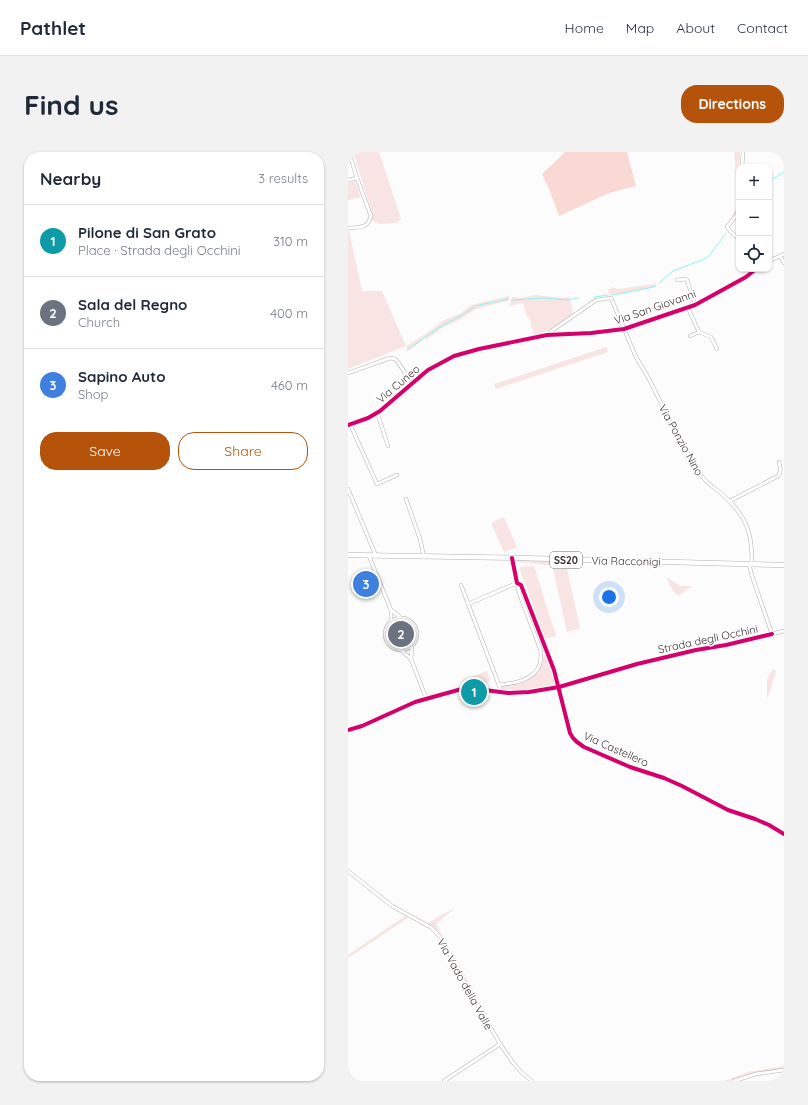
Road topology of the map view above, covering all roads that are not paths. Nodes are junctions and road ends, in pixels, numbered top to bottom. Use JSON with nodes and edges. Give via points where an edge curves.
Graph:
{"nodes":[{"id":1,"x":349,"y":152,"type":"edge"},
{"id":2,"x":743,"y":152,"type":"edge"},
{"id":3,"x":742,"y":164,"type":"edge"},
{"id":4,"x":357,"y":178,"type":"junction"},
{"id":5,"x":348,"y":180,"type":"edge"},
{"id":6,"x":736,"y":216,"type":"edge"},
{"id":7,"x":348,"y":228,"type":"edge"},
{"id":8,"x":736,"y":236,"type":"edge"},
{"id":9,"x":784,"y":254,"type":"edge"},
{"id":10,"x":780,"y":256,"type":"junction"},
{"id":11,"x":772,"y":260,"type":"edge"},
{"id":12,"x":784,"y":263,"type":"edge"},
{"id":13,"x":752,"y":272,"type":"edge"},
{"id":14,"x":676,"y":280,"type":"dead end"},
{"id":15,"x":695,"y":305,"type":"junction"},
{"id":16,"x":688,"y":308,"type":"junction"},
{"id":17,"x":624,"y":330,"type":"junction"},
{"id":18,"x":699,"y":332,"type":"junction"},
{"id":19,"x":547,"y":335,"type":"junction"},
{"id":20,"x":690,"y":336,"type":"dead end"},
{"id":21,"x":504,"y":344,"type":"joint"},
{"id":22,"x":717,"y":349,"type":"dead end"},
{"id":23,"x":348,"y":373,"type":"edge"},
{"id":24,"x":412,"y":383,"type":"junction"},
{"id":25,"x":377,"y":412,"type":"junction"},
{"id":26,"x":349,"y":425,"type":"edge"},
{"id":27,"x":388,"y":446,"type":"dead end"},
{"id":28,"x":779,"y":462,"type":"dead end"},
{"id":29,"x":397,"y":475,"type":"dead end"},
{"id":30,"x":348,"y":489,"type":"edge"},
{"id":31,"x":406,"y":499,"type":"dead end"},
{"id":32,"x":730,"y":501,"type":"junction"},
{"id":33,"x":348,"y":555,"type":"edge"},
{"id":34,"x":369,"y":556,"type":"junction"},
{"id":35,"x":376,"y":556,"type":"junction"},
{"id":36,"x":424,"y":557,"type":"junction"},
{"id":37,"x":512,"y":558,"type":"junction"},
{"id":38,"x":751,"y":564,"type":"junction"},
{"id":39,"x":784,"y":565,"type":"edge"},
{"id":40,"x":517,"y":583,"type":"junction"},
{"id":41,"x":461,"y":585,"type":"dead end"},
{"id":42,"x":468,"y":604,"type":"junction"},
{"id":43,"x":391,"y":610,"type":"junction"},
{"id":44,"x":400,"y":617,"type":"junction"},
{"id":45,"x":391,"y":621,"type":"junction"},
{"id":46,"x":784,"y":631,"type":"edge"},
{"id":47,"x":772,"y":634,"type":"junction"},
{"id":48,"x":412,"y":647,"type":"junction"},
{"id":49,"x":402,"y":650,"type":"junction"},
{"id":50,"x":411,"y":659,"type":"junction"},
{"id":51,"x":499,"y":685,"type":"junction"},
{"id":52,"x":559,"y":687,"type":"junction"},
{"id":53,"x":502,"y":693,"type":"junction"},
{"id":54,"x":426,"y":698,"type":"junction"},
{"id":55,"x":348,"y":730,"type":"edge"},
{"id":56,"x":784,"y":834,"type":"edge"},
{"id":57,"x":348,"y":871,"type":"edge"},
{"id":58,"x":500,"y":1044,"type":"junction"},
{"id":59,"x":784,"y":1070,"type":"edge"},
{"id":60,"x":444,"y":1081,"type":"edge"},
{"id":61,"x":532,"y":1081,"type":"edge"},
{"id":62,"x":734,"y":1081,"type":"edge"}],
"edges":[{"from":1,"to":4,"type":"street"},
{"from":2,"to":3,"type":"street"},
{"from":4,"to":5,"type":"street"},
{"from":4,"to":7,"type":"street","via":[[371,216],[365,226]]},
{"from":6,"to":8,"type":"street","via":[[727,227]]},
{"from":9,"to":10,"type":"street"},
{"from":10,"to":11,"type":"street"},
{"from":10,"to":12,"type":"street"},
{"from":13,"to":15,"type":"street","name":"Via San Giovanni"},
{"from":14,"to":15,"type":"street","via":[[687,280]]},
{"from":15,"to":16,"type":"street","name":"Via San Giovanni"},
{"from":16,"to":17,"type":"street","name":"Via San Giovanni"},
{"from":16,"to":18,"type":"street"},
{"from":17,"to":19,"type":"street","name":"Via San Giovanni"},
{"from":17,"to":19,"type":"street","name":"Via Ponzio Nino","via":[[611,298],[596,300]]},
{"from":17,"to":32,"type":"street","name":"Via Ponzio Nino","via":[[700,474]]},
{"from":18,"to":20,"type":"street"},
{"from":18,"to":22,"type":"street","via":[[710,337]]},
{"from":19,"to":21,"type":"street","name":"Via San Giovanni"},
{"from":21,"to":24,"type":"street","name":"Via Cuneo","via":[[454,356],[428,370]]},
{"from":23,"to":24,"type":"street","via":[[392,358],[397,361]]},
{"from":24,"to":25,"type":"street","name":"Via Cuneo"},
{"from":25,"to":26,"type":"street","name":"Via Cuneo"},
{"from":25,"to":27,"type":"street"},
{"from":26,"to":29,"type":"street","via":[[377,484]]},
{"from":28,"to":32,"type":"street","via":[[781,470],[778,476]]},
{"from":30,"to":35,"type":"street"},
{"from":31,"to":36,"type":"street"},
{"from":32,"to":38,"type":"street","name":"Via Ponzio Nino","via":[[748,530]]},
{"from":33,"to":34,"type":"main road","name":"Via Racconigi","number":"SS20"},
{"from":34,"to":35,"type":"main road","name":"Via Racconigi","number":"SS20"},
{"from":34,"to":43,"type":"street"},
{"from":35,"to":36,"type":"main road","name":"Via Racconigi","number":"SS20"},
{"from":36,"to":37,"type":"main road","name":"Via Racconigi","number":"SS20"},
{"from":37,"to":38,"type":"main road","name":"Via Racconigi","number":"SS20"},
{"from":37,"to":40,"type":"street","name":"Via Castellero"},
{"from":38,"to":39,"type":"main road","name":"Via Racconigi","number":"SS20"},
{"from":38,"to":47,"type":"street","name":"Via Ponzio Nino","via":[[752,576]]},
{"from":40,"to":42,"type":"street"},
{"from":40,"to":51,"type":"street","via":[[541,651],[541,660],[536,672],[529,678]]},
{"from":40,"to":52,"type":"street","name":"Via Castellero","via":[[523,589]]},
{"from":41,"to":42,"type":"street"},
{"from":42,"to":51,"type":"street"},
{"from":43,"to":44,"type":"street"},
{"from":43,"to":45,"type":"street"},
{"from":44,"to":45,"type":"street"},
{"from":44,"to":48,"type":"street","via":[[410,620],[417,628],[417,638]]},
{"from":45,"to":49,"type":"street","via":[[385,632],[387,642],[393,648]]},
{"from":46,"to":47,"type":"street","name":"Strada degli Occhini"},
{"from":47,"to":52,"type":"street","name":"Strada degli Occhini","via":[[637,664]]},
{"from":48,"to":49,"type":"street"},
{"from":48,"to":50,"type":"street"},
{"from":49,"to":50,"type":"street"},
{"from":50,"to":54,"type":"street"},
{"from":51,"to":53,"type":"street"},
{"from":52,"to":53,"type":"street","name":"Strada degli Occhini"},
{"from":52,"to":56,"type":"street","name":"Via Castellero","via":[[570,733],[584,747],[630,767],[664,778]]},
{"from":53,"to":54,"type":"street","name":"Strada degli Occhini","via":[[469,688]]},
{"from":54,"to":55,"type":"street","name":"Strada degli Occhini"},
{"from":57,"to":58,"type":"street","name":"Via Vado della Valle","via":[[392,906],[432,928],[442,939]]},
{"from":58,"to":60,"type":"street"},
{"from":58,"to":61,"type":"street","name":"Via Vado della Valle","via":[[514,1064]]},
{"from":59,"to":62,"type":"street","via":[[756,1074]]}]}
